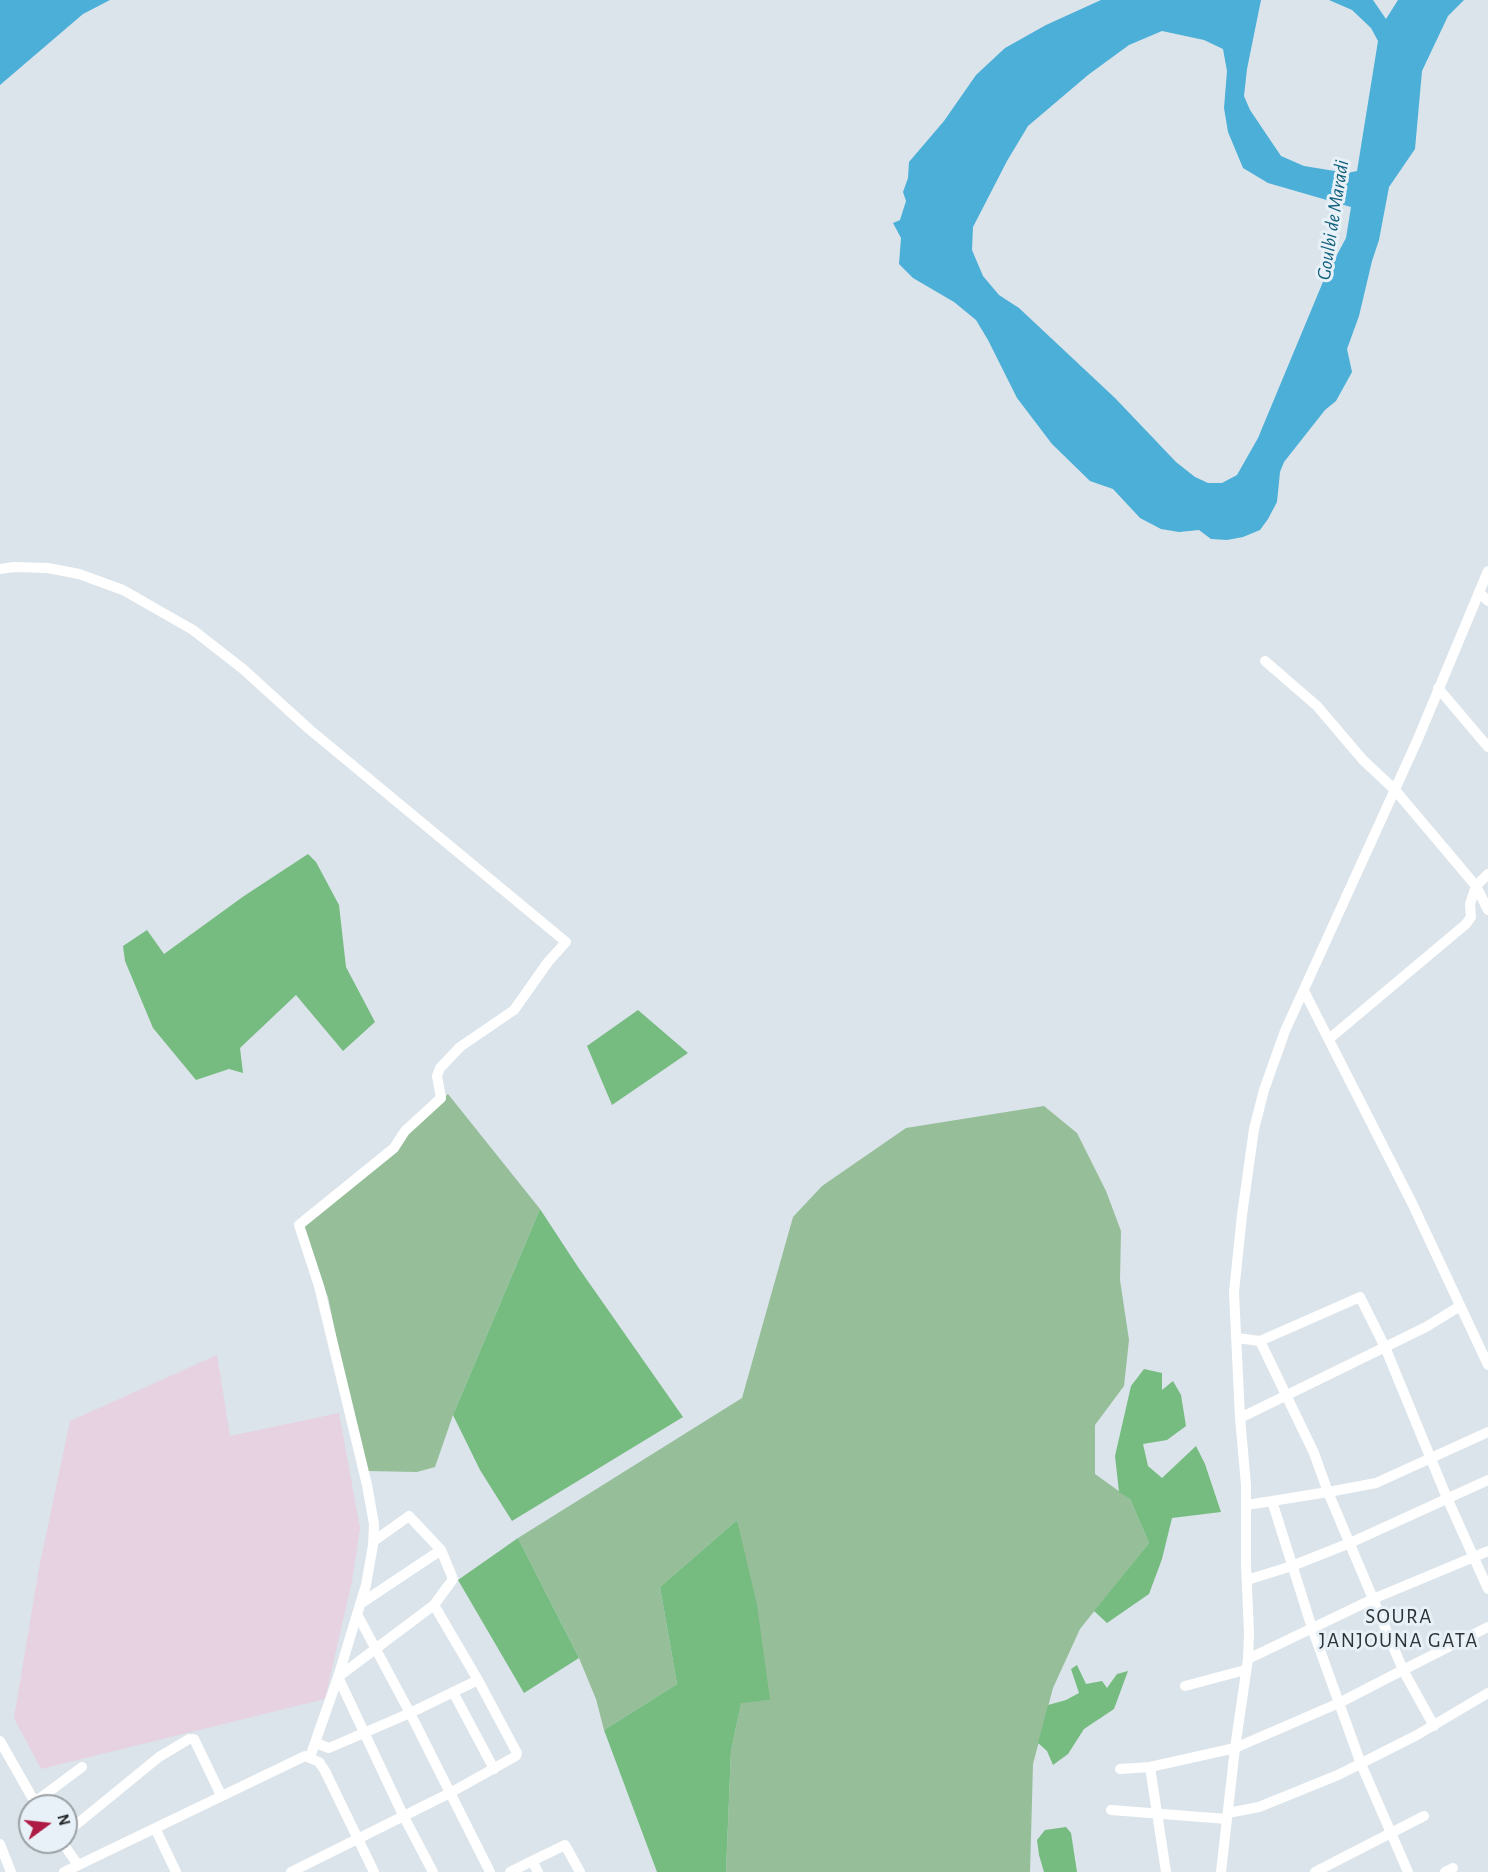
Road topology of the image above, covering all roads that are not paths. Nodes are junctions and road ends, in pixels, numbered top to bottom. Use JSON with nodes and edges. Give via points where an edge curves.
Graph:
{"nodes":[{"id":1,"x":0,"y":569,"type":"edge"},
{"id":2,"x":1488,"y":571,"type":"edge"},
{"id":3,"x":1479,"y":592,"type":"junction"},
{"id":4,"x":1488,"y":601,"type":"edge"},
{"id":5,"x":1264,"y":661,"type":"dead end"},
{"id":6,"x":1438,"y":688,"type":"junction"},
{"id":7,"x":1488,"y":747,"type":"edge"},
{"id":8,"x":1395,"y":790,"type":"junction"},
{"id":9,"x":1488,"y":874,"type":"edge"},
{"id":10,"x":1476,"y":886,"type":"junction"},
{"id":11,"x":1488,"y":910,"type":"edge"},
{"id":12,"x":1304,"y":991,"type":"junction"},
{"id":13,"x":1329,"y":1039,"type":"junction"},
{"id":14,"x":1460,"y":1306,"type":"junction"},
{"id":15,"x":1237,"y":1338,"type":"junction"},
{"id":16,"x":1260,"y":1341,"type":"junction"},
{"id":17,"x":1385,"y":1347,"type":"junction"},
{"id":18,"x":1488,"y":1365,"type":"edge"},
{"id":19,"x":1286,"y":1395,"type":"junction"},
{"id":20,"x":1240,"y":1418,"type":"junction"},
{"id":21,"x":1488,"y":1432,"type":"edge"},
{"id":22,"x":1431,"y":1458,"type":"junction"},
{"id":23,"x":1488,"y":1480,"type":"edge"},
{"id":24,"x":1328,"y":1492,"type":"junction"},
{"id":25,"x":1447,"y":1498,"type":"junction"},
{"id":26,"x":1272,"y":1501,"type":"junction"},
{"id":27,"x":1247,"y":1505,"type":"junction"},
{"id":28,"x":374,"y":1541,"type":"junction"},
{"id":29,"x":1350,"y":1544,"type":"junction"},
{"id":30,"x":441,"y":1550,"type":"junction"},
{"id":31,"x":1488,"y":1551,"type":"edge"},
{"id":32,"x":1473,"y":1556,"type":"junction"},
{"id":33,"x":1292,"y":1566,"type":"junction"},
{"id":34,"x":1247,"y":1580,"type":"junction"},
{"id":35,"x":1488,"y":1589,"type":"edge"},
{"id":36,"x":1373,"y":1599,"type":"junction"},
{"id":37,"x":434,"y":1605,"type":"junction"},
{"id":38,"x":358,"y":1609,"type":"junction"},
{"id":39,"x":1488,"y":1627,"type":"edge"},
{"id":40,"x":1312,"y":1628,"type":"junction"},
{"id":41,"x":1399,"y":1629,"type":"dead end"},
{"id":42,"x":1388,"y":1634,"type":"junction"},
{"id":43,"x":377,"y":1648,"type":"junction"},
{"id":44,"x":1246,"y":1665,"type":"junction"},
{"id":45,"x":1403,"y":1670,"type":"junction"},
{"id":46,"x":338,"y":1677,"type":"junction"},
{"id":47,"x":478,"y":1680,"type":"junction"},
{"id":48,"x":1185,"y":1686,"type":"dead end"},
{"id":49,"x":453,"y":1692,"type":"junction"},
{"id":50,"x":1488,"y":1693,"type":"edge"},
{"id":51,"x":1339,"y":1703,"type":"junction"},
{"id":52,"x":410,"y":1713,"type":"junction"},
{"id":53,"x":1434,"y":1726,"type":"junction"},
{"id":54,"x":364,"y":1734,"type":"junction"},
{"id":55,"x":0,"y":1741,"type":"edge"},
{"id":56,"x":316,"y":1743,"type":"junction"},
{"id":57,"x":1235,"y":1748,"type":"junction"},
{"id":58,"x":310,"y":1757,"type":"junction"},
{"id":59,"x":1361,"y":1764,"type":"junction"},
{"id":60,"x":82,"y":1767,"type":"dead end"},
{"id":61,"x":1150,"y":1767,"type":"junction"},
{"id":62,"x":494,"y":1768,"type":"junction"},
{"id":63,"x":1120,"y":1769,"type":"dead end"},
{"id":64,"x":450,"y":1793,"type":"junction"},
{"id":65,"x":30,"y":1794,"type":"edge"},
{"id":66,"x":48,"y":1794,"type":"edge"},
{"id":67,"x":221,"y":1795,"type":"junction"},
{"id":68,"x":1111,"y":1810,"type":"dead end"},
{"id":69,"x":1158,"y":1814,"type":"junction"},
{"id":70,"x":404,"y":1816,"type":"junction"},
{"id":71,"x":1227,"y":1816,"type":"junction"},
{"id":72,"x":1424,"y":1816,"type":"dead end"},
{"id":73,"x":78,"y":1823,"type":"edge"},
{"id":74,"x":155,"y":1828,"type":"junction"},
{"id":75,"x":1392,"y":1833,"type":"junction"},
{"id":76,"x":358,"y":1839,"type":"junction"},
{"id":77,"x":0,"y":1844,"type":"edge"},
{"id":78,"x":70,"y":1854,"type":"edge"},
{"id":79,"x":532,"y":1861,"type":"junction"},
{"id":80,"x":78,"y":1865,"type":"junction"},
{"id":81,"x":11,"y":1872,"type":"edge"},
{"id":82,"x":64,"y":1872,"type":"edge"},
{"id":83,"x":176,"y":1872,"type":"edge"},
{"id":84,"x":291,"y":1872,"type":"edge"},
{"id":85,"x":374,"y":1872,"type":"edge"},
{"id":86,"x":433,"y":1872,"type":"edge"},
{"id":87,"x":490,"y":1872,"type":"edge"},
{"id":88,"x":510,"y":1872,"type":"edge"},
{"id":89,"x":538,"y":1872,"type":"edge"},
{"id":90,"x":580,"y":1872,"type":"edge"},
{"id":91,"x":1166,"y":1872,"type":"edge"},
{"id":92,"x":1221,"y":1872,"type":"edge"},
{"id":93,"x":1315,"y":1872,"type":"edge"},
{"id":94,"x":1408,"y":1872,"type":"edge"}],
"edges":[{"from":1,"to":28,"type":"street","via":[[48,568],[79,574],[123,590],[193,630],[566,942],[514,1010],[460,1047],[440,1068],[437,1079],[441,1098],[405,1131],[396,1147],[299,1225],[319,1286],[367,1485],[374,1516]]},
{"from":2,"to":3,"type":"street"},
{"from":3,"to":4,"type":"street"},
{"from":3,"to":6,"type":"street"},
{"from":5,"to":8,"type":"street","via":[[1317,706],[1363,760]]},
{"from":6,"to":7,"type":"street"},
{"from":6,"to":8,"type":"street"},
{"from":8,"to":10,"type":"street"},
{"from":8,"to":12,"type":"street"},
{"from":9,"to":10,"type":"street"},
{"from":10,"to":11,"type":"street"},
{"from":10,"to":13,"type":"street","via":[[1466,924]]},
{"from":12,"to":13,"type":"street"},
{"from":12,"to":15,"type":"street","via":[[1276,1054],[1254,1129],[1235,1278]]},
{"from":13,"to":14,"type":"street"},
{"from":14,"to":17,"type":"street"},
{"from":14,"to":18,"type":"street"},
{"from":15,"to":16,"type":"street"},
{"from":15,"to":20,"type":"street"},
{"from":16,"to":17,"type":"street","via":[[1360,1297]]},
{"from":16,"to":19,"type":"street"},
{"from":17,"to":19,"type":"street"},
{"from":17,"to":22,"type":"street"},
{"from":19,"to":20,"type":"street"},
{"from":19,"to":24,"type":"street"},
{"from":20,"to":27,"type":"street"},
{"from":21,"to":22,"type":"street"},
{"from":22,"to":24,"type":"street","via":[[1376,1483]]},
{"from":22,"to":25,"type":"street"},
{"from":23,"to":25,"type":"street"},
{"from":24,"to":26,"type":"street"},
{"from":24,"to":29,"type":"street"},
{"from":25,"to":29,"type":"street"},
{"from":25,"to":32,"type":"street"},
{"from":26,"to":27,"type":"street"},
{"from":26,"to":33,"type":"street"},
{"from":27,"to":34,"type":"street"},
{"from":28,"to":30,"type":"street","via":[[409,1516]]},
{"from":28,"to":38,"type":"street"},
{"from":29,"to":33,"type":"street"},
{"from":29,"to":36,"type":"street"},
{"from":30,"to":37,"type":"street","via":[[453,1579]]},
{"from":30,"to":38,"type":"street"},
{"from":31,"to":32,"type":"street"},
{"from":32,"to":35,"type":"street"},
{"from":32,"to":36,"type":"street"},
{"from":33,"to":34,"type":"street"},
{"from":33,"to":40,"type":"street"},
{"from":34,"to":44,"type":"street"},
{"from":36,"to":40,"type":"street"},
{"from":36,"to":42,"type":"street"},
{"from":37,"to":43,"type":"street"},
{"from":37,"to":47,"type":"street"},
{"from":38,"to":43,"type":"street"},
{"from":38,"to":46,"type":"street"},
{"from":39,"to":45,"type":"street"},
{"from":40,"to":44,"type":"street"},
{"from":40,"to":51,"type":"street"},
{"from":41,"to":42,"type":"street"},
{"from":42,"to":45,"type":"street"},
{"from":43,"to":46,"type":"street"},
{"from":43,"to":52,"type":"street"},
{"from":44,"to":48,"type":"street"},
{"from":44,"to":57,"type":"street"},
{"from":45,"to":51,"type":"street"},
{"from":45,"to":53,"type":"street"},
{"from":46,"to":54,"type":"street"},
{"from":46,"to":56,"type":"street"},
{"from":47,"to":49,"type":"street"},
{"from":47,"to":62,"type":"street","via":[[518,1751]]},
{"from":49,"to":52,"type":"street"},
{"from":49,"to":62,"type":"street"},
{"from":50,"to":53,"type":"street"},
{"from":51,"to":57,"type":"street"},
{"from":51,"to":59,"type":"street"},
{"from":52,"to":54,"type":"street"},
{"from":52,"to":64,"type":"street"},
{"from":53,"to":59,"type":"street"},
{"from":54,"to":56,"type":"street","via":[[328,1748]]},
{"from":54,"to":70,"type":"street"},
{"from":55,"to":65,"type":"street"},
{"from":56,"to":58,"type":"street"},
{"from":57,"to":61,"type":"street"},
{"from":57,"to":71,"type":"street"},
{"from":58,"to":67,"type":"street","via":[[300,1757]]},
{"from":58,"to":76,"type":"street","via":[[326,1771]]},
{"from":59,"to":71,"type":"street","via":[[1259,1807]]},
{"from":59,"to":75,"type":"street"},
{"from":60,"to":66,"type":"street"},
{"from":61,"to":63,"type":"street"},
{"from":61,"to":69,"type":"street"},
{"from":62,"to":64,"type":"street"},
{"from":64,"to":70,"type":"street"},
{"from":64,"to":87,"type":"street"},
{"from":67,"to":73,"type":"street","via":[[194,1739],[189,1739],[159,1757]]},
{"from":67,"to":74,"type":"street"},
{"from":68,"to":69,"type":"street"},
{"from":69,"to":71,"type":"street"},
{"from":69,"to":91,"type":"street"},
{"from":70,"to":76,"type":"street"},
{"from":70,"to":86,"type":"street"},
{"from":71,"to":92,"type":"street"},
{"from":72,"to":75,"type":"street"},
{"from":74,"to":80,"type":"street"},
{"from":74,"to":83,"type":"street"},
{"from":75,"to":93,"type":"street"},
{"from":75,"to":94,"type":"street"},
{"from":76,"to":84,"type":"street"},
{"from":76,"to":85,"type":"street"},
{"from":77,"to":81,"type":"street"},
{"from":78,"to":80,"type":"street"},
{"from":79,"to":88,"type":"street"},
{"from":79,"to":89,"type":"street"},
{"from":79,"to":90,"type":"street","via":[[565,1845]]},
{"from":80,"to":82,"type":"street"}]}
